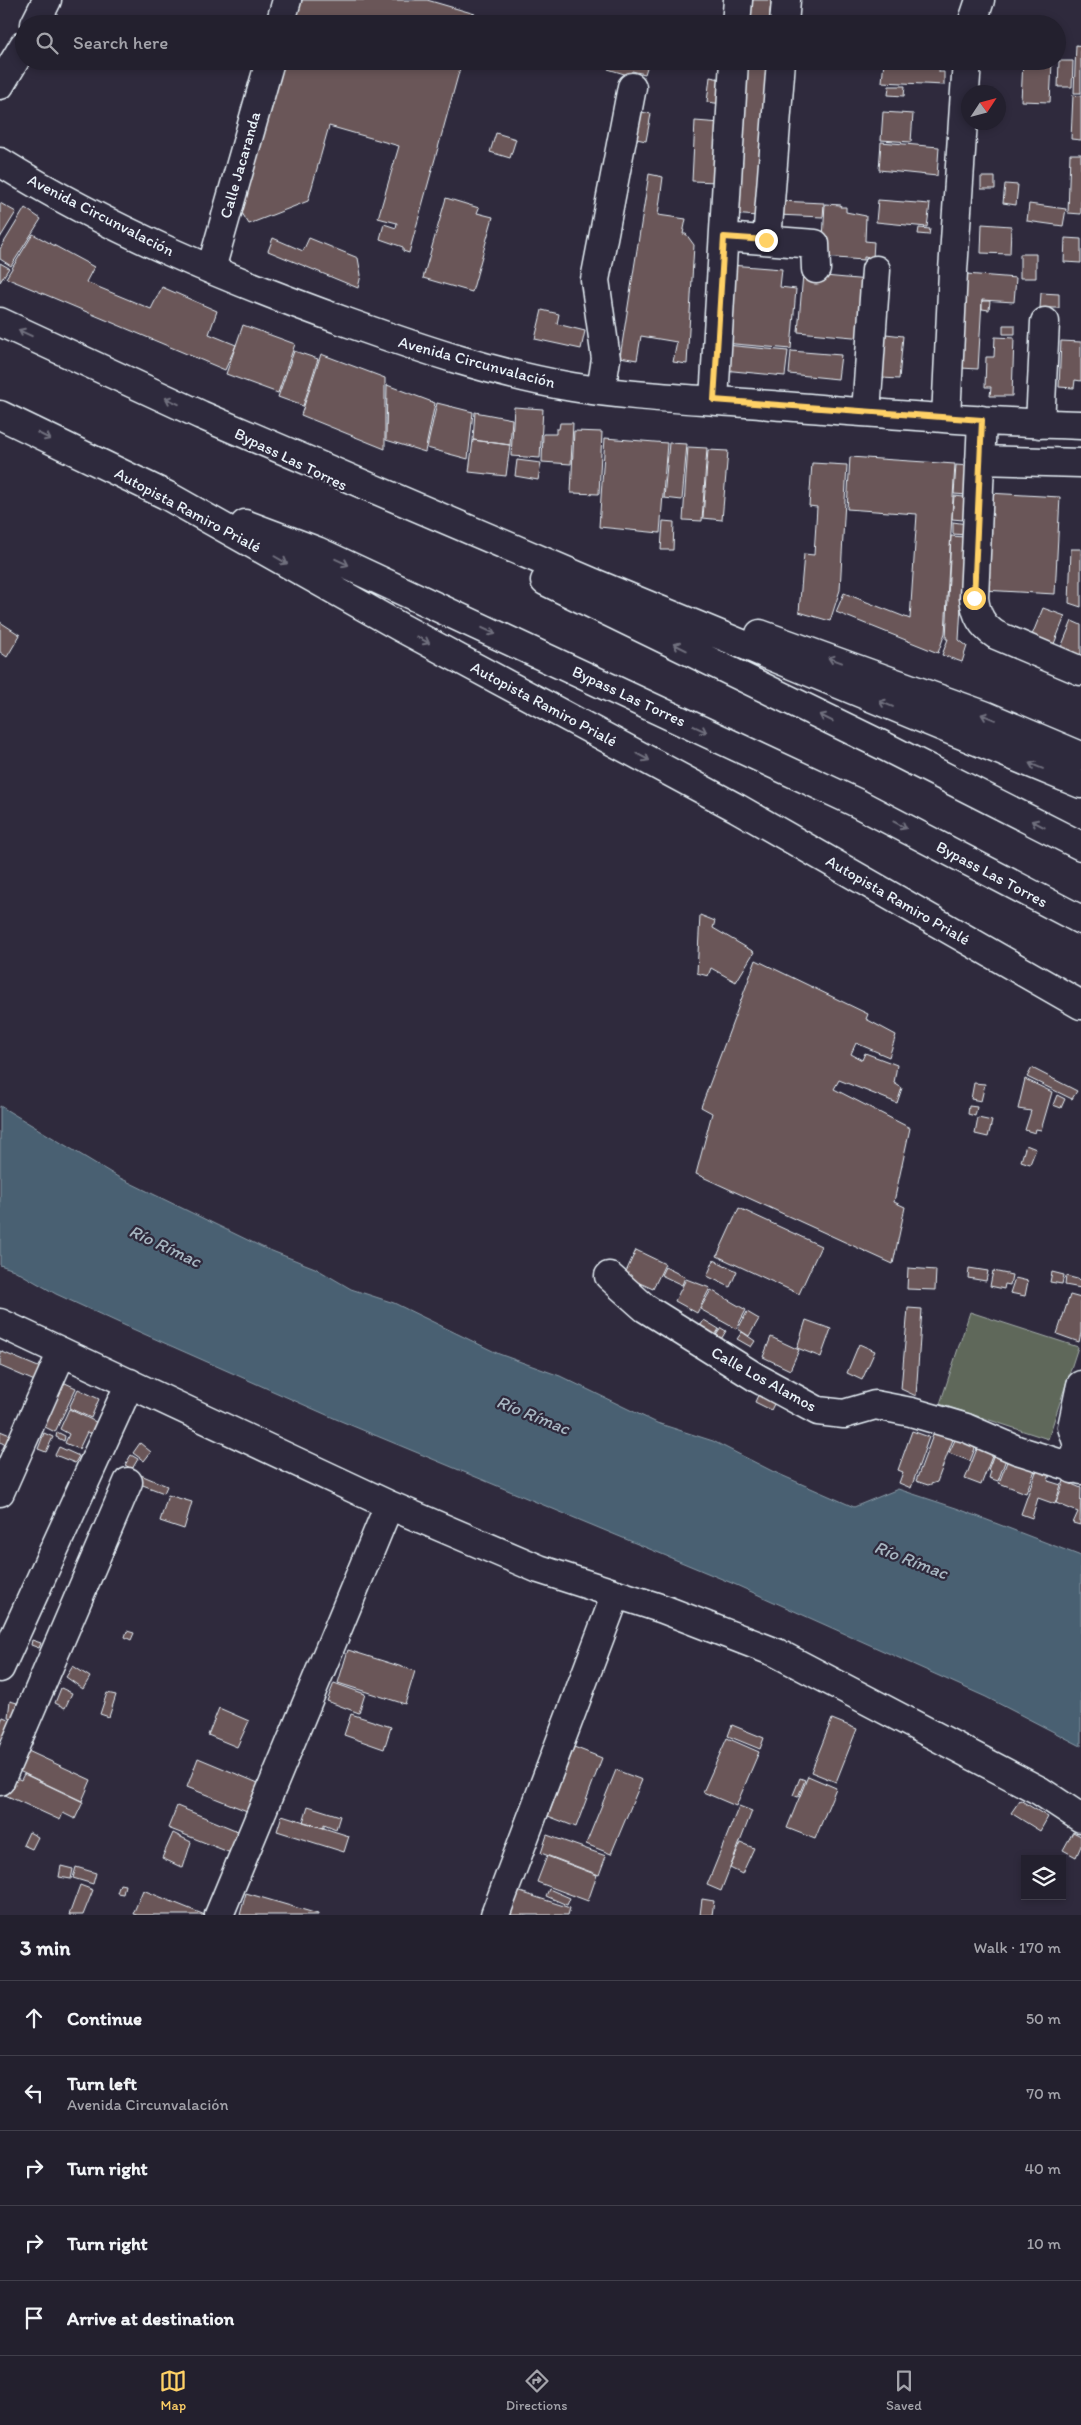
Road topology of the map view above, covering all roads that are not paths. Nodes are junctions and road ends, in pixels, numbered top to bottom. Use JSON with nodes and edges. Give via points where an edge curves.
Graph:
{"nodes":[{"id":1,"x":47,"y":0,"type":"edge"},
{"id":2,"x":287,"y":0,"type":"edge"},
{"id":3,"x":738,"y":0,"type":"edge"},
{"id":4,"x":786,"y":0,"type":"edge"},
{"id":5,"x":980,"y":0,"type":"edge"},
{"id":6,"x":40,"y":15,"type":"edge"},
{"id":7,"x":283,"y":15,"type":"edge"},
{"id":8,"x":737,"y":15,"type":"edge"},
{"id":9,"x":785,"y":15,"type":"edge"},
{"id":10,"x":975,"y":15,"type":"edge"},
{"id":11,"x":15,"y":60,"type":"edge"},
{"id":12,"x":267,"y":70,"type":"edge"},
{"id":13,"x":733,"y":70,"type":"edge"},
{"id":14,"x":780,"y":70,"type":"edge"},
{"id":15,"x":966,"y":70,"type":"edge"},
{"id":16,"x":0,"y":85,"type":"edge"},
{"id":17,"x":632,"y":87,"type":"dead end"},
{"id":18,"x":0,"y":162,"type":"edge"},
{"id":19,"x":724,"y":237,"type":"junction"},
{"id":20,"x":766,"y":240,"type":"junction"},
{"id":21,"x":211,"y":269,"type":"junction"},
{"id":22,"x":816,"y":269,"type":"dead end"},
{"id":23,"x":876,"y":270,"type":"dead end"},
{"id":24,"x":0,"y":322,"type":"edge"},
{"id":25,"x":1045,"y":322,"type":"dead end"},
{"id":26,"x":601,"y":391,"type":"junction"},
{"id":27,"x":714,"y":400,"type":"junction"},
{"id":28,"x":866,"y":412,"type":"junction"},
{"id":29,"x":0,"y":415,"type":"edge"},
{"id":30,"x":202,"y":415,"type":"junction"},
{"id":31,"x":946,"y":418,"type":"junction"},
{"id":32,"x":982,"y":420,"type":"junction"},
{"id":33,"x":1040,"y":424,"type":"junction"},
{"id":34,"x":1081,"y":425,"type":"edge"},
{"id":35,"x":980,"y":460,"type":"junction"},
{"id":36,"x":1081,"y":463,"type":"edge"},
{"id":37,"x":166,"y":495,"type":"junction"},
{"id":38,"x":592,"y":582,"type":"junction"},
{"id":39,"x":1081,"y":671,"type":"edge"},
{"id":40,"x":1081,"y":756,"type":"edge"},
{"id":41,"x":1081,"y":784,"type":"edge"},
{"id":42,"x":1081,"y":846,"type":"edge"},
{"id":43,"x":1081,"y":920,"type":"edge"},
{"id":44,"x":1081,"y":1006,"type":"edge"},
{"id":45,"x":609,"y":1276,"type":"dead end"},
{"id":46,"x":0,"y":1323,"type":"edge"},
{"id":47,"x":62,"y":1352,"type":"junction"},
{"id":48,"x":130,"y":1383,"type":"junction"},
{"id":49,"x":1081,"y":1385,"type":"edge"},
{"id":50,"x":1077,"y":1470,"type":"edge"},
{"id":51,"x":128,"y":1482,"type":"dead end"},
{"id":52,"x":0,"y":1492,"type":"edge"},
{"id":53,"x":389,"y":1505,"type":"junction"},
{"id":54,"x":616,"y":1594,"type":"junction"},
{"id":55,"x":0,"y":1668,"type":"edge"},
{"id":56,"x":0,"y":1781,"type":"edge"},
{"id":57,"x":1081,"y":1818,"type":"edge"},
{"id":58,"x":219,"y":1915,"type":"edge"},
{"id":59,"x":495,"y":1915,"type":"edge"}],
"edges":[{"from":1,"to":6,"type":"main road"},
{"from":2,"to":7,"type":"main road"},
{"from":3,"to":8,"type":"main road"},
{"from":4,"to":9,"type":"main road"},
{"from":5,"to":10,"type":"main road"},
{"from":11,"to":16,"type":"main road"},
{"from":12,"to":21,"type":"main road","name":"Calle Jacaranda"},
{"from":13,"to":19,"type":"main road"},
{"from":14,"to":20,"type":"main road"},
{"from":15,"to":31,"type":"main road","via":[[952,271]]},
{"from":17,"to":26,"type":"main road","via":[[595,280],[606,359]]},
{"from":18,"to":21,"type":"main road","name":"Avenida Circunvalación","via":[[65,201]]},
{"from":19,"to":20,"type":"main road"},
{"from":19,"to":27,"type":"main road"},
{"from":20,"to":22,"type":"main road","via":[[815,244]]},
{"from":21,"to":26,"type":"main road","name":"Avenida Circunvalación","via":[[300,305],[462,360],[537,380]]},
{"from":23,"to":28,"type":"main road"},
{"from":30,"to":24,"type":"main road","one_way":true},
{"from":25,"to":33,"type":"main road"},
{"from":26,"to":27,"type":"main road","name":"Avenida Circunvalación"},
{"from":27,"to":28,"type":"main road","name":"Avenida Circunvalación"},
{"from":28,"to":31,"type":"main road","name":"Avenida Circunvalación"},
{"from":29,"to":37,"type":"main road","name":"Autopista Ramiro Prialé","one_way":true},
{"from":30,"to":38,"type":"main road"},
{"from":42,"to":30,"type":"main road","name":"Bypass Las Torres","one_way":true,"via":[[886,747]]},
{"from":31,"to":32,"type":"main road","name":"Avenida Circunvalación"},
{"from":32,"to":33,"type":"main road","name":"Avenida Circunvalación"},
{"from":32,"to":35,"type":"main road"},
{"from":33,"to":34,"type":"main road","name":"Avenida Circunvalación"},
{"from":35,"to":36,"type":"main road"},
{"from":35,"to":39,"type":"main road","via":[[974,598],[977,613],[984,626],[996,635]]},
{"from":37,"to":43,"type":"main road","name":"Bypass Las Torres","one_way":true,"via":[[317,551],[857,803]]},
{"from":37,"to":44,"type":"main road","name":"Autopista Ramiro Prialé","one_way":true,"via":[[400,627],[737,808]]},
{"from":40,"to":38,"type":"main road","one_way":true,"via":[[984,715],[776,638]]},
{"from":41,"to":38,"type":"main road","one_way":true},
{"from":45,"to":50,"type":"main road","name":"Calle Los Alamos","via":[[645,1308],[757,1378],[818,1411],[844,1414],[875,1405],[911,1412],[966,1428],[1017,1450]]},
{"from":46,"to":47,"type":"main road"},
{"from":47,"to":48,"type":"main road"},
{"from":47,"to":52,"type":"main road"},
{"from":48,"to":53,"type":"main road"},
{"from":48,"to":55,"type":"main road"},
{"from":49,"to":50,"type":"main road","via":[[1072,1427],[1078,1445]]},
{"from":51,"to":56,"type":"main road"},
{"from":53,"to":54,"type":"main road","via":[[539,1568]]},
{"from":53,"to":58,"type":"main road"},
{"from":54,"to":57,"type":"main road","via":[[777,1653],[1040,1791]]},
{"from":54,"to":59,"type":"main road"}]}
